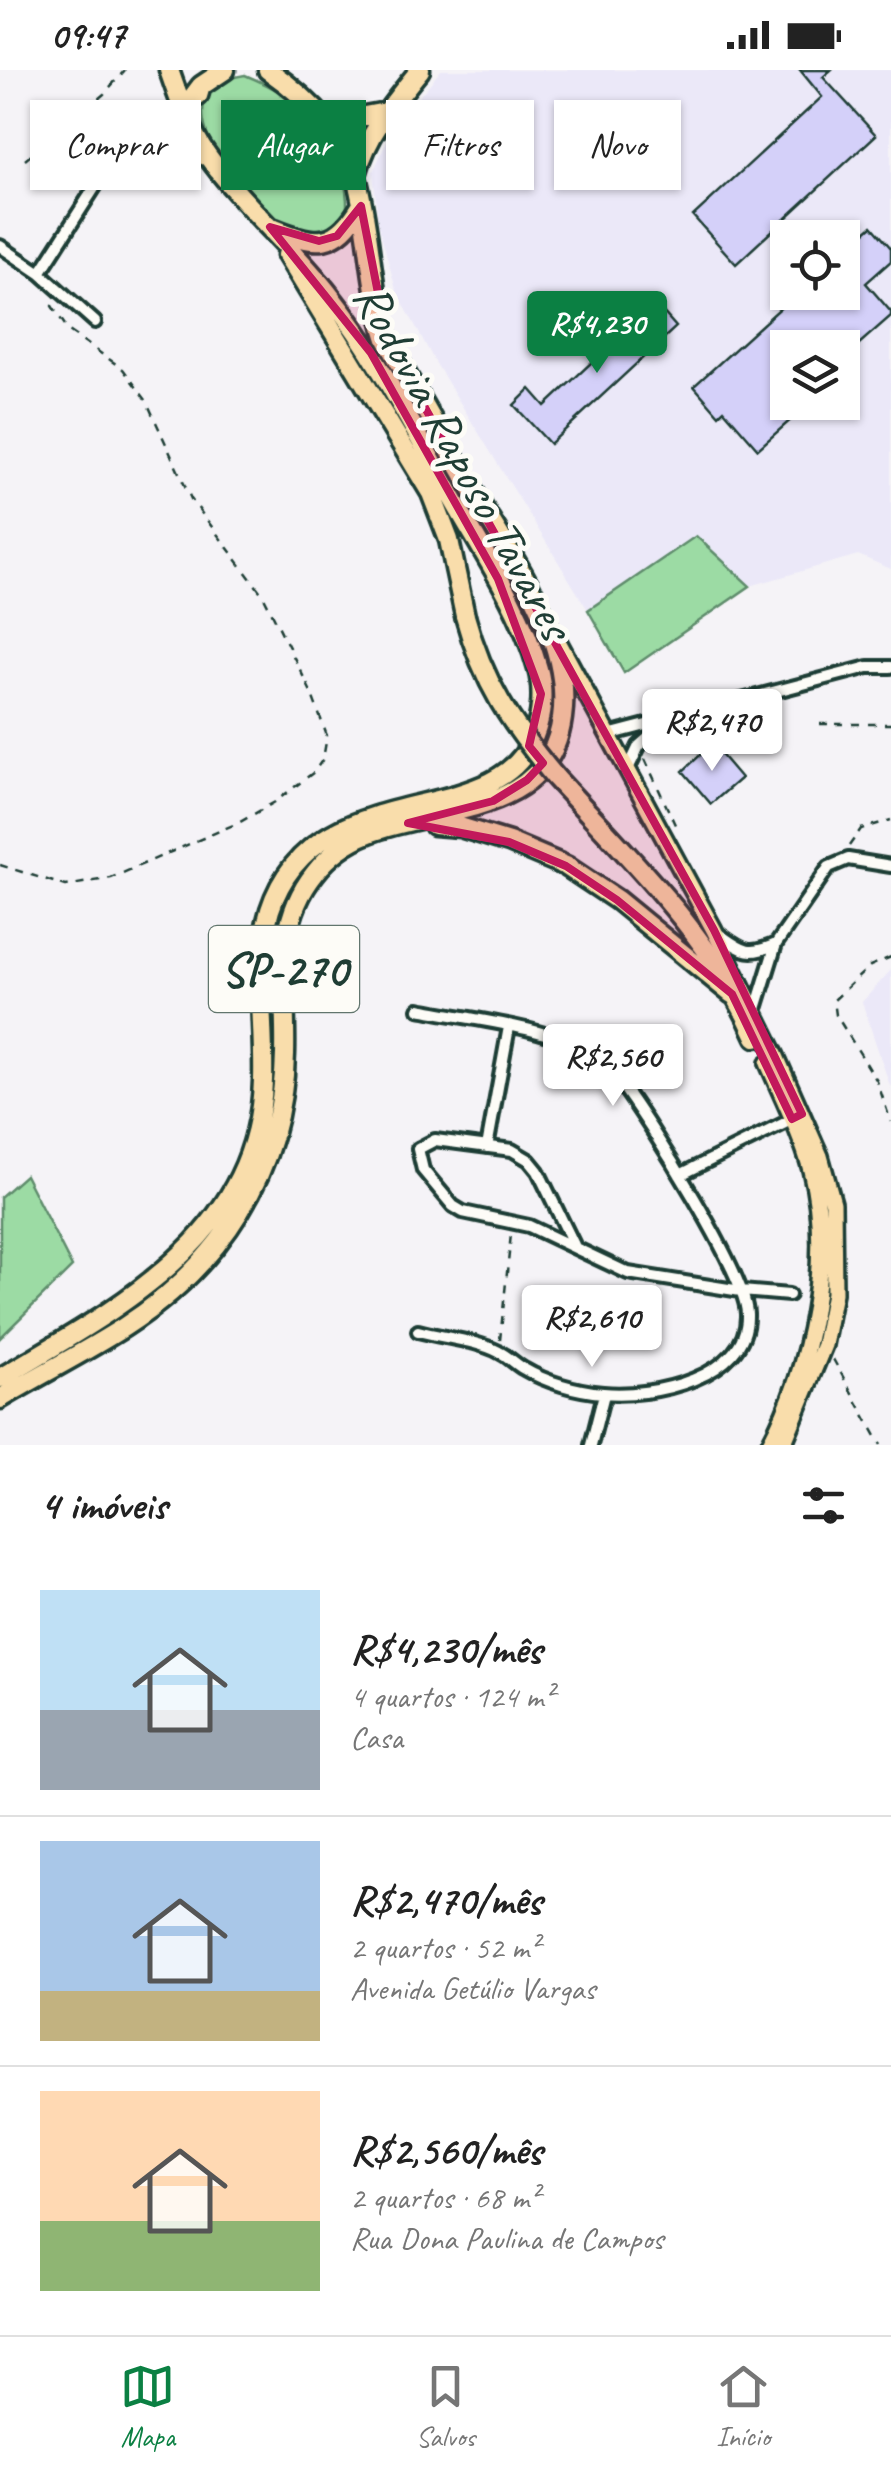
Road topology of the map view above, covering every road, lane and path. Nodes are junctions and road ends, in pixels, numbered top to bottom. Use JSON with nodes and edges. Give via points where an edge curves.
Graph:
{"nodes":[{"id":1,"x":124,"y":70,"type":"edge"},
{"id":2,"x":169,"y":70,"type":"edge"},
{"id":3,"x":226,"y":70,"type":"edge"},
{"id":4,"x":268,"y":70,"type":"edge"},
{"id":5,"x":420,"y":70,"type":"edge"},
{"id":6,"x":201,"y":86,"type":"junction"},
{"id":7,"x":180,"y":100,"type":"edge"},
{"id":8,"x":190,"y":100,"type":"edge"},
{"id":9,"x":196,"y":100,"type":"edge"},
{"id":10,"x":305,"y":100,"type":"edge"},
{"id":11,"x":396,"y":100,"type":"edge"},
{"id":12,"x":386,"y":112,"type":"joint"},
{"id":13,"x":366,"y":116,"type":"edge"},
{"id":14,"x":201,"y":146,"type":"edge"},
{"id":15,"x":366,"y":147,"type":"edge"},
{"id":16,"x":201,"y":154,"type":"edge"},
{"id":17,"x":207,"y":156,"type":"junction"},
{"id":18,"x":25,"y":160,"type":"dead end"},
{"id":19,"x":93,"y":190,"type":"edge"},
{"id":20,"x":358,"y":190,"type":"edge"},
{"id":21,"x":361,"y":206,"type":"junction"},
{"id":22,"x":274,"y":232,"type":"junction"},
{"id":23,"x":0,"y":246,"type":"edge"},
{"id":24,"x":40,"y":273,"type":"junction"},
{"id":25,"x":60,"y":290,"type":"junction"},
{"id":26,"x":95,"y":322,"type":"dead end"},
{"id":27,"x":524,"y":578,"type":"junction"},
{"id":28,"x":891,"y":668,"type":"edge"},
{"id":29,"x":669,"y":720,"type":"junction"},
{"id":30,"x":820,"y":724,"type":"dead end"},
{"id":31,"x":891,"y":724,"type":"edge"},
{"id":32,"x":608,"y":735,"type":"junction"},
{"id":33,"x":628,"y":771,"type":"junction"},
{"id":34,"x":891,"y":820,"type":"edge"},
{"id":35,"x":408,"y":823,"type":"junction"},
{"id":36,"x":836,"y":864,"type":"junction"},
{"id":37,"x":0,"y":865,"type":"edge"},
{"id":38,"x":891,"y":866,"type":"edge"},
{"id":39,"x":714,"y":930,"type":"junction"},
{"id":40,"x":776,"y":944,"type":"junction"},
{"id":41,"x":891,"y":958,"type":"edge"},
{"id":42,"x":732,"y":994,"type":"junction"},
{"id":43,"x":419,"y":1009,"type":"dead end"},
{"id":44,"x":754,"y":1013,"type":"junction"},
{"id":45,"x":508,"y":1027,"type":"junction"},
{"id":46,"x":756,"y":1036,"type":"joint"},
{"id":47,"x":797,"y":1117,"type":"junction"},
{"id":48,"x":891,"y":1122,"type":"edge"},
{"id":49,"x":487,"y":1147,"type":"junction"},
{"id":50,"x":680,"y":1175,"type":"junction"},
{"id":51,"x":512,"y":1221,"type":"junction"},
{"id":52,"x":574,"y":1245,"type":"junction"},
{"id":53,"x":742,"y":1291,"type":"junction"},
{"id":54,"x":789,"y":1295,"type":"dead end"},
{"id":55,"x":418,"y":1331,"type":"dead end"},
{"id":56,"x":825,"y":1339,"type":"junction"},
{"id":57,"x":498,"y":1352,"type":"junction"},
{"id":58,"x":0,"y":1378,"type":"edge"},
{"id":59,"x":604,"y":1394,"type":"junction"},
{"id":60,"x":0,"y":1399,"type":"edge"},
{"id":61,"x":591,"y":1445,"type":"edge"},
{"id":62,"x":769,"y":1445,"type":"edge"},
{"id":63,"x":783,"y":1445,"type":"edge"},
{"id":64,"x":882,"y":1445,"type":"edge"}],
"edges":[{"from":1,"to":18,"type":"path"},
{"from":2,"to":7,"type":"highway","name":"Rodovia Raposo Tavares","number":"SP-270"},
{"from":3,"to":6,"type":"highway"},
{"from":4,"to":10,"type":"highway","name":"Rodovia Raposo Tavares","number":"SP-270"},
{"from":5,"to":11,"type":"highway"},
{"from":6,"to":8,"type":"highway"},
{"from":6,"to":9,"type":"highway"},
{"from":12,"to":13,"type":"highway"},
{"from":12,"to":15,"type":"highway"},
{"from":14,"to":17,"type":"highway","name":"Rodovia Raposo Tavares","number":"SP-270"},
{"from":16,"to":17,"type":"highway"},
{"from":17,"to":22,"type":"highway","name":"Rodovia Raposo Tavares","number":"SP-270"},
{"from":19,"to":24,"type":"street"},
{"from":20,"to":21,"type":"highway","name":"Rodovia Raposo Tavares","number":"SP-270"},
{"from":21,"to":22,"type":"highway","via":[[338,236],[319,242]]},
{"from":21,"to":27,"type":"highway","name":"Rodovia Raposo Tavares","number":"SP-270","via":[[387,339]]},
{"from":22,"to":42,"type":"highway","bridge":true,"via":[[432,493],[450,540],[465,616],[506,716],[679,914]]},
{"from":22,"to":58,"type":"highway","name":"Rodovia Raposo Tavares","number":"SP-270","via":[[370,353],[498,579],[538,670],[534,739],[501,776],[351,823],[327,835],[296,865],[272,904],[264,934],[260,1119],[234,1189],[176,1261],[137,1294]]},
{"from":23,"to":24,"type":"street"},
{"from":24,"to":25,"type":"street"},
{"from":25,"to":26,"type":"street"},
{"from":25,"to":37,"type":"path","via":[[52,306],[56,316],[123,369],[146,400],[191,500],[263,595],[326,736],[314,772],[275,802],[111,878],[66,886]]},
{"from":27,"to":32,"type":"main road","number":"SP-270"},
{"from":27,"to":35,"type":"highway","name":"Rodovia Raposo Tavares","number":"SP-270","via":[[560,676],[562,718],[549,757],[493,802]]},
{"from":28,"to":29,"type":"street","via":[[868,667]]},
{"from":29,"to":32,"type":"street"},
{"from":29,"to":33,"type":"street","via":[[638,746]]},
{"from":30,"to":31,"type":"path"},
{"from":32,"to":33,"type":"main road","number":"SP-270"},
{"from":33,"to":39,"type":"main road","number":"SP-270"},
{"from":34,"to":36,"type":"path","via":[[861,830]]},
{"from":35,"to":42,"type":"highway","via":[[460,827],[566,866]]},
{"from":35,"to":60,"type":"highway","name":"Rodovia Raposo Tavares","number":"SP-270","via":[[347,844],[298,899],[284,950],[280,1114],[258,1180],[224,1237],[126,1326]]},
{"from":36,"to":38,"type":"street","via":[[848,859]]},
{"from":36,"to":40,"type":"street"},
{"from":39,"to":40,"type":"street","via":[[748,952]]},
{"from":39,"to":44,"type":"main road"},
{"from":40,"to":44,"type":"street"},
{"from":41,"to":48,"type":"path","via":[[870,966],[834,1000]]},
{"from":42,"to":46,"type":"highway"},
{"from":43,"to":45,"type":"street"},
{"from":44,"to":47,"type":"main road"},
{"from":45,"to":49,"type":"street"},
{"from":45,"to":50,"type":"street","via":[[568,1041],[591,1055],[618,1080]]},
{"from":46,"to":47,"type":"main road"},
{"from":47,"to":50,"type":"street"},
{"from":47,"to":56,"type":"main road","via":[[820,1156],[833,1204],[834,1294]]},
{"from":47,"to":62,"type":"main road","via":[[812,1173],[819,1260],[811,1333],[786,1414]]},
{"from":49,"to":51,"type":"street","via":[[434,1140],[418,1156],[453,1206]]},
{"from":49,"to":52,"type":"street","via":[[529,1160]]},
{"from":50,"to":53,"type":"street"},
{"from":51,"to":52,"type":"street"},
{"from":51,"to":57,"type":"path"},
{"from":52,"to":53,"type":"street","via":[[628,1272]]},
{"from":53,"to":54,"type":"street"},
{"from":53,"to":59,"type":"street","via":[[742,1334],[717,1367],[671,1389]]},
{"from":55,"to":57,"type":"street"},
{"from":56,"to":63,"type":"main road"},
{"from":56,"to":64,"type":"path"},
{"from":57,"to":59,"type":"street","via":[[545,1380]]},
{"from":59,"to":61,"type":"street"}]}
